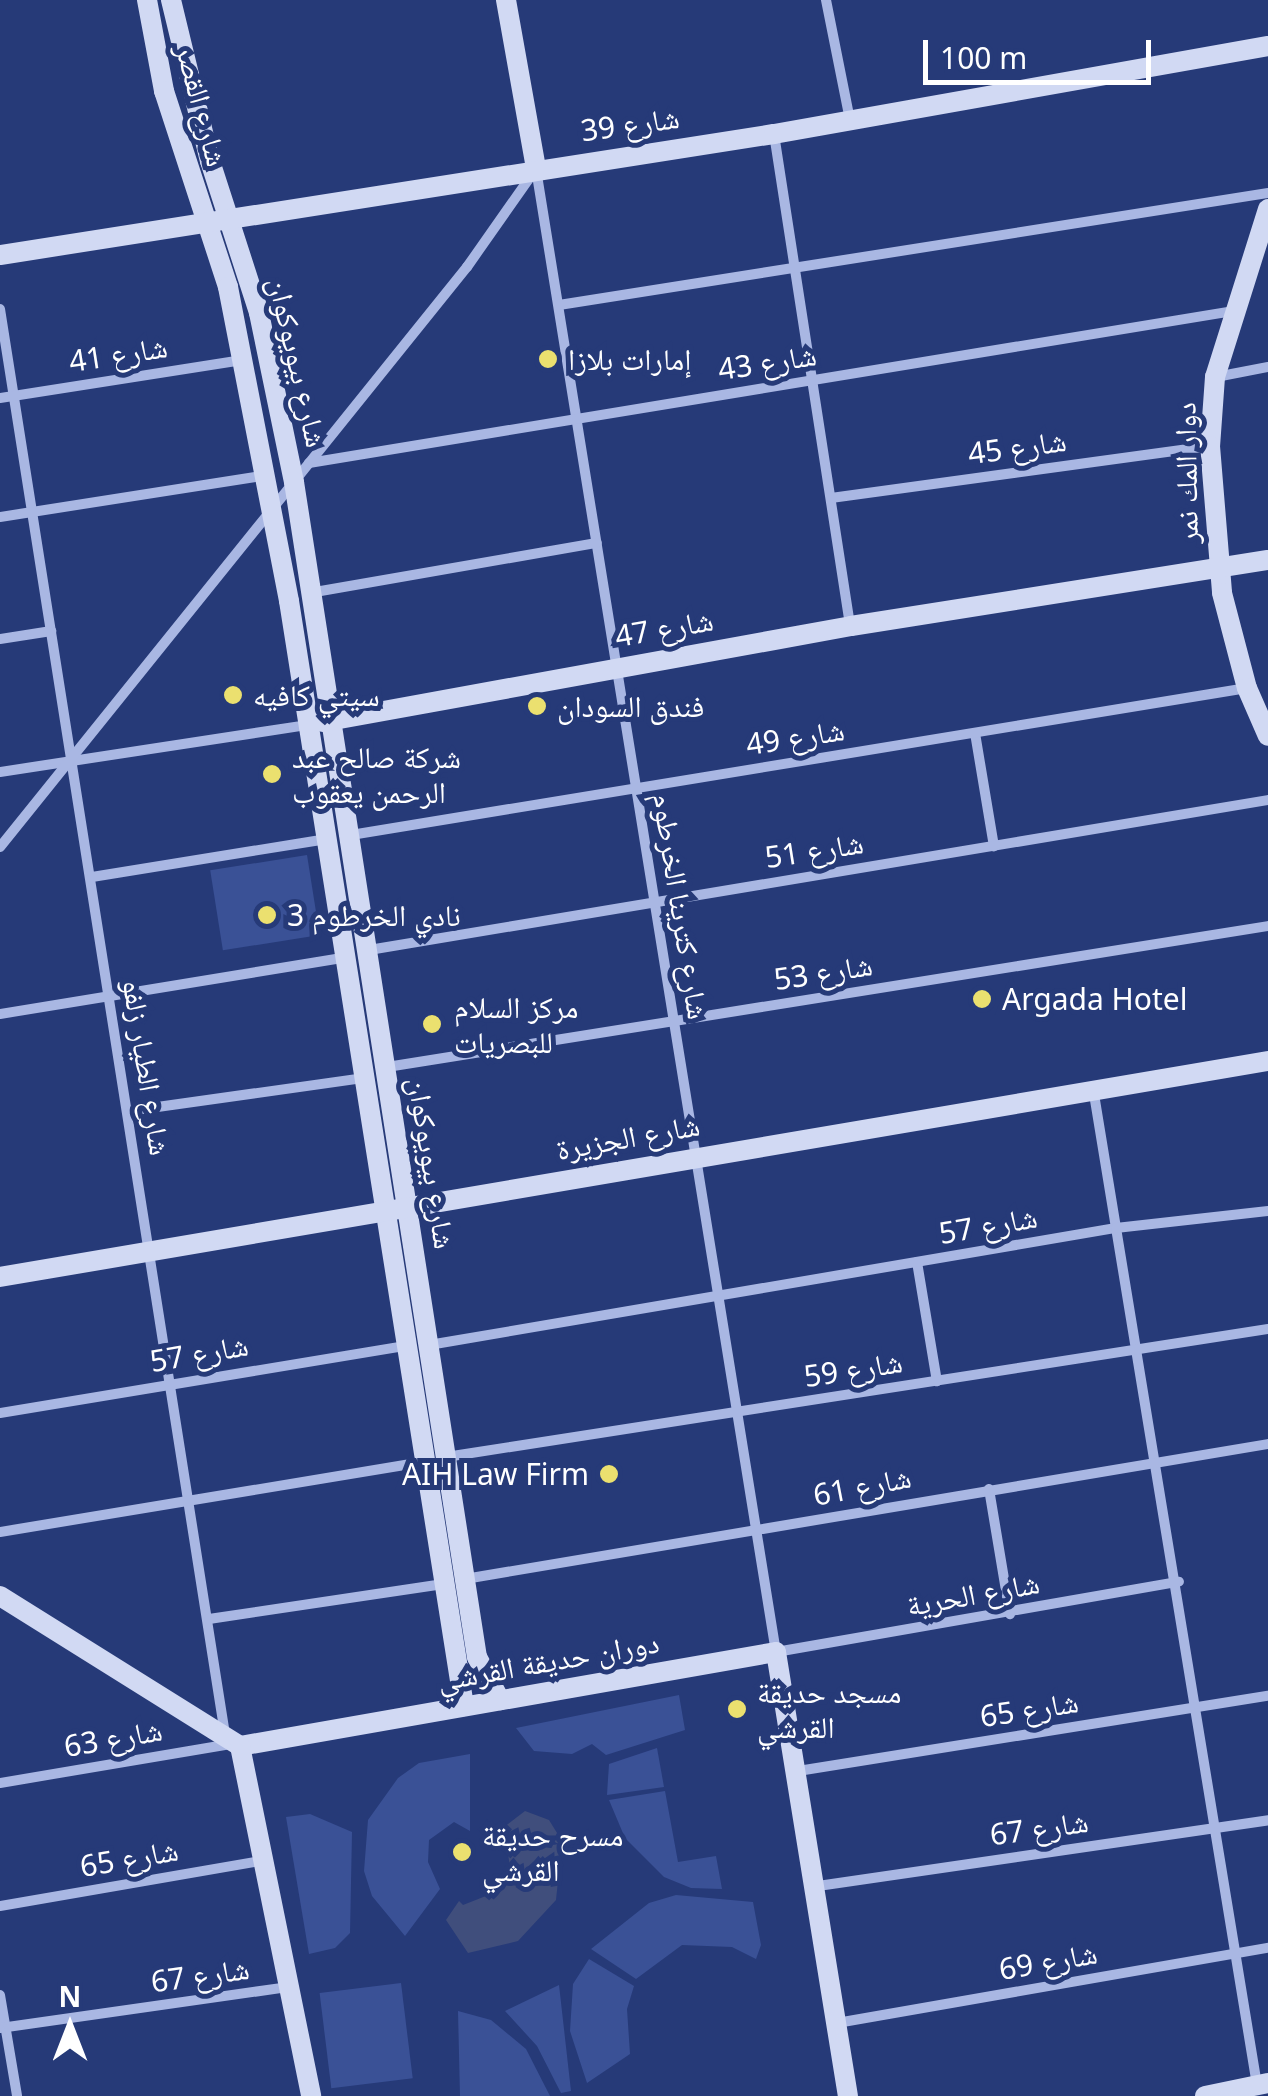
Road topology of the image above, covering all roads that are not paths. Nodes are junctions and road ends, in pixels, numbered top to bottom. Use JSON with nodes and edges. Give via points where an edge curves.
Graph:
{"nodes":[{"id":1,"x":147,"y":0,"type":"edge"},
{"id":2,"x":171,"y":0,"type":"edge"},
{"id":3,"x":506,"y":0,"type":"edge"},
{"id":4,"x":826,"y":0,"type":"edge"},
{"id":5,"x":1268,"y":46,"type":"edge"},
{"id":6,"x":850,"y":120,"type":"junction"},
{"id":7,"x":774,"y":134,"type":"junction"},
{"id":8,"x":536,"y":168,"type":"junction"},
{"id":9,"x":1268,"y":193,"type":"edge"},
{"id":10,"x":1266,"y":219,"type":"edge"},
{"id":11,"x":229,"y":220,"type":"junction"},
{"id":12,"x":206,"y":224,"type":"junction"},
{"id":13,"x":0,"y":256,"type":"edge"},
{"id":14,"x":796,"y":268,"type":"junction"},
{"id":15,"x":559,"y":305,"type":"junction"},
{"id":16,"x":0,"y":309,"type":"edge"},
{"id":17,"x":1233,"y":311,"type":"junction"},
{"id":18,"x":244,"y":360,"type":"junction"},
{"id":19,"x":1268,"y":368,"type":"edge"},
{"id":20,"x":1215,"y":377,"type":"junction"},
{"id":21,"x":813,"y":380,"type":"junction"},
{"id":22,"x":14,"y":396,"type":"junction"},
{"id":23,"x":0,"y":398,"type":"edge"},
{"id":24,"x":577,"y":419,"type":"junction"},
{"id":25,"x":1210,"y":446,"type":"junction"},
{"id":26,"x":310,"y":463,"type":"junction"},
{"id":27,"x":264,"y":476,"type":"junction"},
{"id":28,"x":294,"y":482,"type":"junction"},
{"id":29,"x":831,"y":498,"type":"junction"},
{"id":30,"x":272,"y":511,"type":"junction"},
{"id":31,"x":31,"y":512,"type":"junction"},
{"id":32,"x":0,"y":518,"type":"edge"},
{"id":33,"x":597,"y":543,"type":"junction"},
{"id":34,"x":1268,"y":560,"type":"edge"},
{"id":35,"x":1220,"y":568,"type":"junction"},
{"id":36,"x":315,"y":592,"type":"junction"},
{"id":37,"x":850,"y":626,"type":"junction"},
{"id":38,"x":51,"y":631,"type":"junction"},
{"id":39,"x":0,"y":640,"type":"edge"},
{"id":40,"x":617,"y":667,"type":"junction"},
{"id":41,"x":1247,"y":688,"type":"junction"},
{"id":42,"x":332,"y":720,"type":"junction"},
{"id":43,"x":306,"y":725,"type":"junction"},
{"id":44,"x":974,"y":733,"type":"junction"},
{"id":45,"x":1268,"y":736,"type":"edge"},
{"id":46,"x":72,"y":759,"type":"junction"},
{"id":47,"x":0,"y":772,"type":"edge"},
{"id":48,"x":637,"y":788,"type":"junction"},
{"id":49,"x":1268,"y":800,"type":"edge"},
{"id":50,"x":351,"y":835,"type":"junction"},
{"id":51,"x":326,"y":840,"type":"junction"},
{"id":52,"x":994,"y":846,"type":"junction"},
{"id":53,"x":0,"y":848,"type":"edge"},
{"id":54,"x":92,"y":877,"type":"junction"},
{"id":55,"x":655,"y":902,"type":"junction"},
{"id":56,"x":1268,"y":926,"type":"edge"},
{"id":57,"x":369,"y":950,"type":"junction"},
{"id":58,"x":344,"y":958,"type":"junction"},
{"id":59,"x":110,"y":994,"type":"junction"},
{"id":60,"x":0,"y":1014,"type":"edge"},
{"id":61,"x":674,"y":1021,"type":"junction"},
{"id":62,"x":1268,"y":1061,"type":"edge"},
{"id":63,"x":387,"y":1067,"type":"junction"},
{"id":64,"x":364,"y":1078,"type":"junction"},
{"id":65,"x":1093,"y":1087,"type":"junction"},
{"id":66,"x":129,"y":1111,"type":"junction"},
{"id":67,"x":696,"y":1156,"type":"junction"},
{"id":68,"x":410,"y":1204,"type":"junction"},
{"id":69,"x":1268,"y":1211,"type":"edge"},
{"id":70,"x":384,"y":1213,"type":"junction"},
{"id":71,"x":1116,"y":1228,"type":"junction"},
{"id":72,"x":151,"y":1253,"type":"junction"},
{"id":73,"x":917,"y":1262,"type":"junction"},
{"id":74,"x":0,"y":1277,"type":"edge"},
{"id":75,"x":718,"y":1293,"type":"junction"},
{"id":76,"x":1268,"y":1328,"type":"edge"},
{"id":77,"x":429,"y":1345,"type":"junction"},
{"id":78,"x":406,"y":1346,"type":"junction"},
{"id":79,"x":1138,"y":1351,"type":"junction"},
{"id":80,"x":937,"y":1381,"type":"junction"},
{"id":81,"x":170,"y":1383,"type":"junction"},
{"id":82,"x":737,"y":1412,"type":"junction"},
{"id":83,"x":0,"y":1414,"type":"edge"},
{"id":84,"x":1268,"y":1444,"type":"edge"},
{"id":85,"x":436,"y":1459,"type":"junction"},
{"id":86,"x":1157,"y":1461,"type":"junction"},
{"id":87,"x":990,"y":1489,"type":"junction"},
{"id":88,"x":190,"y":1498,"type":"junction"},
{"id":89,"x":0,"y":1532,"type":"edge"},
{"id":90,"x":756,"y":1532,"type":"junction"},
{"id":91,"x":465,"y":1580,"type":"junction"},
{"id":92,"x":1178,"y":1582,"type":"junction"},
{"id":93,"x":444,"y":1584,"type":"junction"},
{"id":94,"x":0,"y":1596,"type":"edge"},
{"id":95,"x":1010,"y":1614,"type":"junction"},
{"id":96,"x":209,"y":1619,"type":"junction"},
{"id":97,"x":776,"y":1652,"type":"junction"},
{"id":98,"x":1268,"y":1696,"type":"edge"},
{"id":99,"x":500,"y":1700,"type":"junction"},
{"id":100,"x":464,"y":1706,"type":"junction"},
{"id":101,"x":1198,"y":1708,"type":"junction"},
{"id":102,"x":233,"y":1742,"type":"junction"},
{"id":103,"x":798,"y":1771,"type":"junction"},
{"id":104,"x":0,"y":1782,"type":"edge"},
{"id":105,"x":1268,"y":1820,"type":"edge"},
{"id":106,"x":1216,"y":1828,"type":"junction"},
{"id":107,"x":266,"y":1860,"type":"junction"},
{"id":108,"x":818,"y":1886,"type":"junction"},
{"id":109,"x":0,"y":1906,"type":"edge"},
{"id":110,"x":1268,"y":1948,"type":"edge"},
{"id":111,"x":1235,"y":1953,"type":"junction"},
{"id":112,"x":289,"y":1987,"type":"junction"},
{"id":113,"x":0,"y":1994,"type":"edge"},
{"id":114,"x":837,"y":2023,"type":"junction"},
{"id":115,"x":3,"y":2028,"type":"edge"},
{"id":116,"x":1263,"y":2084,"type":"edge"},
{"id":117,"x":17,"y":2096,"type":"edge"},
{"id":118,"x":311,"y":2096,"type":"edge"},
{"id":119,"x":848,"y":2096,"type":"edge"},
{"id":120,"x":1205,"y":2096,"type":"edge"}],
"edges":[{"from":1,"to":12,"type":"main road","name":"شارع القصر","via":[[164,91]]},
{"from":2,"to":11,"type":"main road","name":"شارع القصر"},
{"from":3,"to":8,"type":"main road"},
{"from":4,"to":6,"type":"street"},
{"from":5,"to":6,"type":"main road","name":"شارع 39"},
{"from":6,"to":7,"type":"main road","name":"شارع 39"},
{"from":7,"to":8,"type":"main road","name":"شارع 39"},
{"from":7,"to":14,"type":"street"},
{"from":8,"to":11,"type":"main road","name":"شارع 39"},
{"from":8,"to":15,"type":"street","name":"شارع كترينا الخرطوم"},
{"from":8,"to":26,"type":"street","via":[[468,267]]},
{"from":9,"to":14,"type":"street"},
{"from":10,"to":17,"type":"main road","name":"دوار المك نمر"},
{"from":11,"to":12,"type":"main road","name":"شارع 39"},
{"from":11,"to":28,"type":"main road","name":"شارع بيويوكوان","via":[[259,314]]},
{"from":12,"to":13,"type":"main road","name":"شارع 39"},
{"from":12,"to":18,"type":"main road","name":"شارع بيويوكوان"},
{"from":14,"to":15,"type":"street"},
{"from":14,"to":21,"type":"street"},
{"from":15,"to":24,"type":"street","name":"شارع كترينا الخرطوم"},
{"from":16,"to":22,"type":"street","name":"شارع الطيار زلفو"},
{"from":17,"to":20,"type":"main road","name":"دوار المك نمر"},
{"from":17,"to":21,"type":"street","name":"شارع 43"},
{"from":18,"to":22,"type":"street","name":"شارع 41"},
{"from":18,"to":27,"type":"main road","name":"شارع بيويوكوان"},
{"from":19,"to":20,"type":"street"},
{"from":20,"to":25,"type":"main road","name":"دوار المك نمر"},
{"from":21,"to":24,"type":"street","name":"شارع 43"},
{"from":21,"to":29,"type":"street"},
{"from":22,"to":23,"type":"street","name":"شارع 41"},
{"from":22,"to":31,"type":"street","name":"شارع الطيار زلفو"},
{"from":24,"to":26,"type":"street","name":"شارع 43"},
{"from":24,"to":33,"type":"street","name":"شارع كترينا الخرطوم"},
{"from":25,"to":29,"type":"street","name":"شارع 45"},
{"from":25,"to":35,"type":"main road","name":"دوار المك نمر"},
{"from":26,"to":28,"type":"street"},
{"from":27,"to":30,"type":"main road","name":"شارع بيويوكوان"},
{"from":27,"to":31,"type":"street"},
{"from":28,"to":30,"type":"street"},
{"from":28,"to":36,"type":"main road","name":"شارع بيويوكوان"},
{"from":29,"to":37,"type":"street"},
{"from":30,"to":43,"type":"main road","name":"شارع بيويوكوان"},
{"from":30,"to":46,"type":"street"},
{"from":31,"to":32,"type":"street"},
{"from":31,"to":38,"type":"street","name":"شارع الطيار زلفو"},
{"from":33,"to":36,"type":"street"},
{"from":33,"to":40,"type":"street","name":"شارع كترينا الخرطوم"},
{"from":34,"to":35,"type":"main road","name":"شارع 47"},
{"from":35,"to":37,"type":"main road","name":"شارع 47"},
{"from":35,"to":41,"type":"main road","name":"دوار المك نمر"},
{"from":36,"to":42,"type":"main road","name":"شارع بيويوكوان"},
{"from":37,"to":40,"type":"main road","name":"شارع 47"},
{"from":38,"to":39,"type":"street"},
{"from":38,"to":46,"type":"street","name":"شارع الطيار زلفو"},
{"from":40,"to":42,"type":"main road","name":"شارع 47"},
{"from":40,"to":48,"type":"street","name":"شارع كترينا الخرطوم"},
{"from":41,"to":44,"type":"street","name":"شارع 49"},
{"from":41,"to":45,"type":"main road","name":"دوار المك نمر"},
{"from":42,"to":43,"type":"main road","name":"شارع 47"},
{"from":42,"to":50,"type":"main road","name":"شارع بيويوكوان"},
{"from":43,"to":46,"type":"street","name":"شارع 47"},
{"from":43,"to":51,"type":"main road","name":"شارع بيويوكوان"},
{"from":44,"to":48,"type":"street","name":"شارع 49"},
{"from":44,"to":52,"type":"street"},
{"from":46,"to":47,"type":"street","name":"شارع 47"},
{"from":46,"to":53,"type":"street"},
{"from":46,"to":54,"type":"street","name":"شارع الطيار زلفو"},
{"from":48,"to":50,"type":"street","name":"شارع 49"},
{"from":48,"to":55,"type":"street","name":"شارع كترينا الخرطوم"},
{"from":49,"to":52,"type":"street","name":"شارع 51"},
{"from":50,"to":57,"type":"main road","name":"شارع بيويوكوان"},
{"from":51,"to":54,"type":"street"},
{"from":51,"to":58,"type":"main road","name":"شارع بيويوكوان"},
{"from":52,"to":55,"type":"street","name":"شارع 51"},
{"from":54,"to":59,"type":"street","name":"شارع الطيار زلفو"},
{"from":55,"to":57,"type":"street","name":"شارع 51"},
{"from":55,"to":61,"type":"street","name":"شارع كترينا الخرطوم"},
{"from":56,"to":61,"type":"street","name":"شارع 53"},
{"from":57,"to":63,"type":"main road","name":"شارع بيويوكوان"},
{"from":58,"to":59,"type":"street"},
{"from":58,"to":64,"type":"main road","name":"شارع بيويوكوان"},
{"from":59,"to":60,"type":"street"},
{"from":59,"to":66,"type":"street","name":"شارع الطيار زلفو"},
{"from":61,"to":63,"type":"street","name":"شارع 53"},
{"from":61,"to":67,"type":"street","name":"شارع كترينا الخرطوم"},
{"from":62,"to":65,"type":"main road","name":"شارع الجزيرة"},
{"from":63,"to":68,"type":"main road","name":"شارع بيويوكوان"},
{"from":64,"to":66,"type":"street"},
{"from":64,"to":70,"type":"main road","name":"شارع بيويوكوان"},
{"from":65,"to":67,"type":"main road","name":"شارع الجزيرة"},
{"from":65,"to":71,"type":"street"},
{"from":66,"to":72,"type":"street","name":"شارع الطيار زلفو"},
{"from":67,"to":68,"type":"main road","name":"شارع الجزيرة"},
{"from":67,"to":75,"type":"street","name":"شارع كترينا الخرطوم"},
{"from":68,"to":70,"type":"main road","name":"شارع الجزيرة"},
{"from":68,"to":77,"type":"main road","name":"شارع بيويوكوان"},
{"from":69,"to":71,"type":"street","name":"شارع 57"},
{"from":70,"to":72,"type":"main road","name":"شارع الجزيرة"},
{"from":70,"to":78,"type":"main road","name":"شارع بيويوكوان"},
{"from":71,"to":73,"type":"street","name":"شارع 57"},
{"from":71,"to":79,"type":"street"},
{"from":72,"to":74,"type":"main road","name":"شارع الجزيرة"},
{"from":72,"to":81,"type":"street","name":"شارع الطيار زلفو"},
{"from":73,"to":75,"type":"street","name":"شارع 57"},
{"from":73,"to":80,"type":"street"},
{"from":75,"to":77,"type":"street","name":"شارع 57"},
{"from":75,"to":82,"type":"street","name":"شارع كترينا الخرطوم"},
{"from":76,"to":79,"type":"street","name":"شارع 59"},
{"from":77,"to":85,"type":"main road","name":"شارع بيويوكوان"},
{"from":78,"to":81,"type":"street","name":"شارع 57"},
{"from":78,"to":85,"type":"main road","name":"شارع بيويوكوان"},
{"from":79,"to":80,"type":"street","name":"شارع 59"},
{"from":79,"to":86,"type":"street"},
{"from":80,"to":82,"type":"street","name":"شارع 59"},
{"from":81,"to":83,"type":"street","name":"شارع 57"},
{"from":81,"to":88,"type":"street","name":"شارع الطيار زلفو"},
{"from":82,"to":85,"type":"street","name":"شارع 59"},
{"from":82,"to":90,"type":"street","name":"شارع كترينا الخرطوم"},
{"from":84,"to":86,"type":"street","name":"شارع 61"},
{"from":85,"to":88,"type":"street","name":"شارع 59"},
{"from":85,"to":91,"type":"main road","name":"شارع بيويوكوان"},
{"from":85,"to":93,"type":"main road","name":"شارع بيويوكوان"},
{"from":86,"to":87,"type":"street","name":"شارع 61"},
{"from":86,"to":92,"type":"street"},
{"from":87,"to":90,"type":"street","name":"شارع 61"},
{"from":87,"to":95,"type":"street"},
{"from":88,"to":89,"type":"street","name":"شارع 59"},
{"from":88,"to":96,"type":"street","name":"شارع الطيار زلفو"},
{"from":90,"to":91,"type":"street","name":"شارع 61"},
{"from":90,"to":97,"type":"street","name":"شارع كترينا الخرطوم"},
{"from":91,"to":99,"type":"main road","name":"شارع بيويوكوان","via":[[478,1658]]},
{"from":92,"to":95,"type":"street","name":"شارع الحرية"},
{"from":92,"to":101,"type":"street"},
{"from":93,"to":96,"type":"street"},
{"from":93,"to":100,"type":"main road","name":"شارع بيويوكوان"},
{"from":94,"to":102,"type":"main road"},
{"from":95,"to":97,"type":"street","name":"شارع الحرية"},
{"from":96,"to":102,"type":"street","name":"شارع الطيار زلفو"},
{"from":97,"to":99,"type":"main road","name":"دوران حديقة القرشي"},
{"from":97,"to":103,"type":"main road"},
{"from":98,"to":101,"type":"street","name":"شارع 65"},
{"from":99,"to":100,"type":"main road","name":"دوران حديقة القرشي"},
{"from":100,"to":102,"type":"main road","name":"دوران حديقة القرشي"},
{"from":101,"to":103,"type":"street","name":"شارع 65"},
{"from":101,"to":106,"type":"street"},
{"from":102,"to":104,"type":"street","name":"شارع 63"},
{"from":102,"to":107,"type":"main road"},
{"from":103,"to":108,"type":"main road"},
{"from":105,"to":106,"type":"street","name":"شارع 67"},
{"from":106,"to":108,"type":"street","name":"شارع 67"},
{"from":106,"to":111,"type":"street"},
{"from":107,"to":109,"type":"street","name":"شارع 65"},
{"from":107,"to":112,"type":"main road"},
{"from":108,"to":114,"type":"main road"},
{"from":110,"to":111,"type":"street","name":"شارع 69"},
{"from":111,"to":114,"type":"street","name":"شارع 69"},
{"from":111,"to":116,"type":"street"},
{"from":112,"to":115,"type":"street","name":"شارع 67"},
{"from":112,"to":118,"type":"main road"},
{"from":113,"to":115,"type":"street"},
{"from":114,"to":119,"type":"main road"},
{"from":115,"to":117,"type":"street"},
{"from":116,"to":120,"type":"main road"}]}
